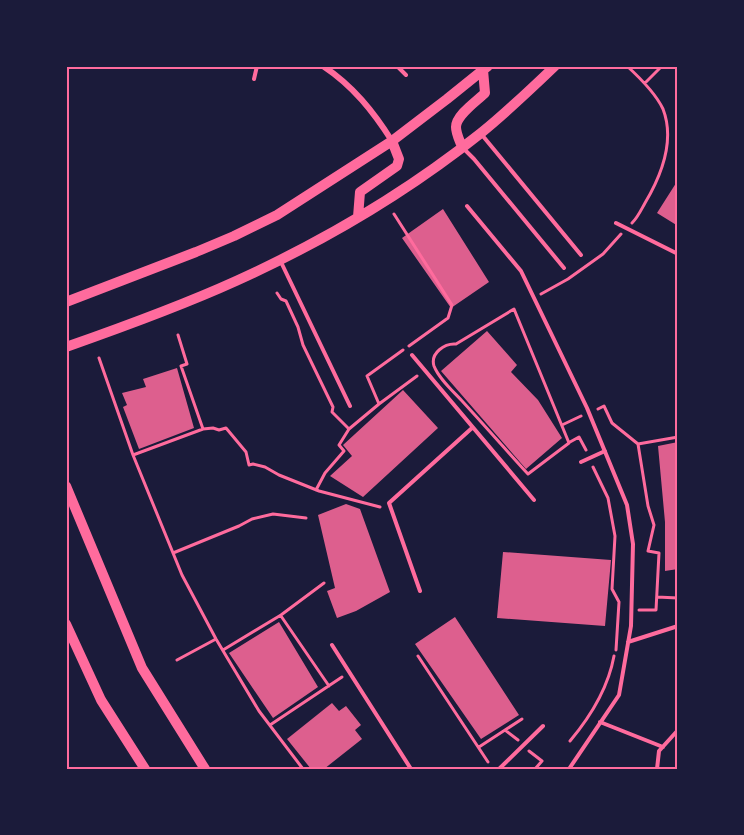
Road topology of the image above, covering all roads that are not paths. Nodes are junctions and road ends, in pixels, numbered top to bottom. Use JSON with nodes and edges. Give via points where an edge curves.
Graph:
{"nodes":[{"id":1,"x":257,"y":66,"type":"edge"},
{"id":2,"x":323,"y":66,"type":"edge"},
{"id":3,"x":397,"y":66,"type":"edge"},
{"id":4,"x":555,"y":66,"type":"edge"},
{"id":5,"x":485,"y":68,"type":"edge"},
{"id":6,"x":406,"y":75,"type":"dead end"},
{"id":7,"x":254,"y":79,"type":"dead end"},
{"id":8,"x":481,"y":133,"type":"junction"},
{"id":9,"x":392,"y":141,"type":"junction"},
{"id":10,"x":462,"y":147,"type":"junction"},
{"id":11,"x":467,"y":206,"type":"dead end"},
{"id":12,"x":358,"y":217,"type":"junction"},
{"id":13,"x":616,"y":223,"type":"dead end"},
{"id":14,"x":678,"y":254,"type":"edge"},
{"id":15,"x":581,"y":255,"type":"dead end"},
{"id":16,"x":280,"y":260,"type":"junction"},
{"id":17,"x":564,"y":268,"type":"dead end"},
{"id":18,"x":66,"y":302,"type":"edge"},
{"id":19,"x":66,"y":347,"type":"edge"},
{"id":20,"x":412,"y":355,"type":"dead end"},
{"id":21,"x":350,"y":406,"type":"dead end"},
{"id":22,"x":472,"y":428,"type":"junction"},
{"id":23,"x":605,"y":451,"type":"junction"},
{"id":24,"x":581,"y":462,"type":"dead end"},
{"id":25,"x":66,"y":486,"type":"edge"},
{"id":26,"x":534,"y":500,"type":"dead end"},
{"id":27,"x":420,"y":591,"type":"dead end"},
{"id":28,"x":66,"y":624,"type":"edge"},
{"id":29,"x":678,"y":626,"type":"edge"},
{"id":30,"x":628,"y":642,"type":"junction"},
{"id":31,"x":332,"y":645,"type":"dead end"},
{"id":32,"x":600,"y":722,"type":"junction"},
{"id":33,"x":543,"y":726,"type":"dead end"},
{"id":34,"x":678,"y":729,"type":"edge"},
{"id":35,"x":663,"y":747,"type":"junction"},
{"id":36,"x":145,"y":769,"type":"edge"},
{"id":37,"x":205,"y":769,"type":"edge"},
{"id":38,"x":411,"y":769,"type":"edge"},
{"id":39,"x":499,"y":769,"type":"edge"},
{"id":40,"x":569,"y":769,"type":"edge"},
{"id":41,"x":657,"y":769,"type":"edge"}],
"edges":[{"from":1,"to":7,"type":"lane"},
{"from":2,"to":9,"type":"street","via":[[354,90]]},
{"from":3,"to":6,"type":"lane"},
{"from":4,"to":8,"type":"main road"},
{"from":5,"to":9,"type":"main road"},
{"from":5,"to":10,"type":"main road","via":[[486,93],[456,123]]},
{"from":8,"to":10,"type":"main road"},
{"from":8,"to":15,"type":"lane"},
{"from":9,"to":12,"type":"main road","via":[[399,159],[397,166],[360,192]]},
{"from":9,"to":18,"type":"main road","via":[[277,215],[196,252]]},
{"from":10,"to":12,"type":"main road"},
{"from":10,"to":17,"type":"lane"},
{"from":11,"to":23,"type":"lane","via":[[521,271]]},
{"from":12,"to":16,"type":"main road"},
{"from":13,"to":14,"type":"lane"},
{"from":16,"to":19,"type":"main road","via":[[192,300]]},
{"from":16,"to":21,"type":"lane"},
{"from":20,"to":22,"type":"lane"},
{"from":22,"to":26,"type":"lane"},
{"from":22,"to":27,"type":"lane","via":[[389,503]]},
{"from":23,"to":24,"type":"lane"},
{"from":23,"to":30,"type":"lane","via":[[627,505],[633,543]]},
{"from":25,"to":37,"type":"main road","via":[[142,668]]},
{"from":28,"to":36,"type":"main road","via":[[101,700]]},
{"from":29,"to":30,"type":"lane"},
{"from":30,"to":32,"type":"lane","via":[[619,694]]},
{"from":31,"to":38,"type":"lane"},
{"from":32,"to":35,"type":"lane"},
{"from":32,"to":40,"type":"lane"},
{"from":33,"to":39,"type":"lane"},
{"from":34,"to":35,"type":"lane"},
{"from":35,"to":41,"type":"lane"}]}
